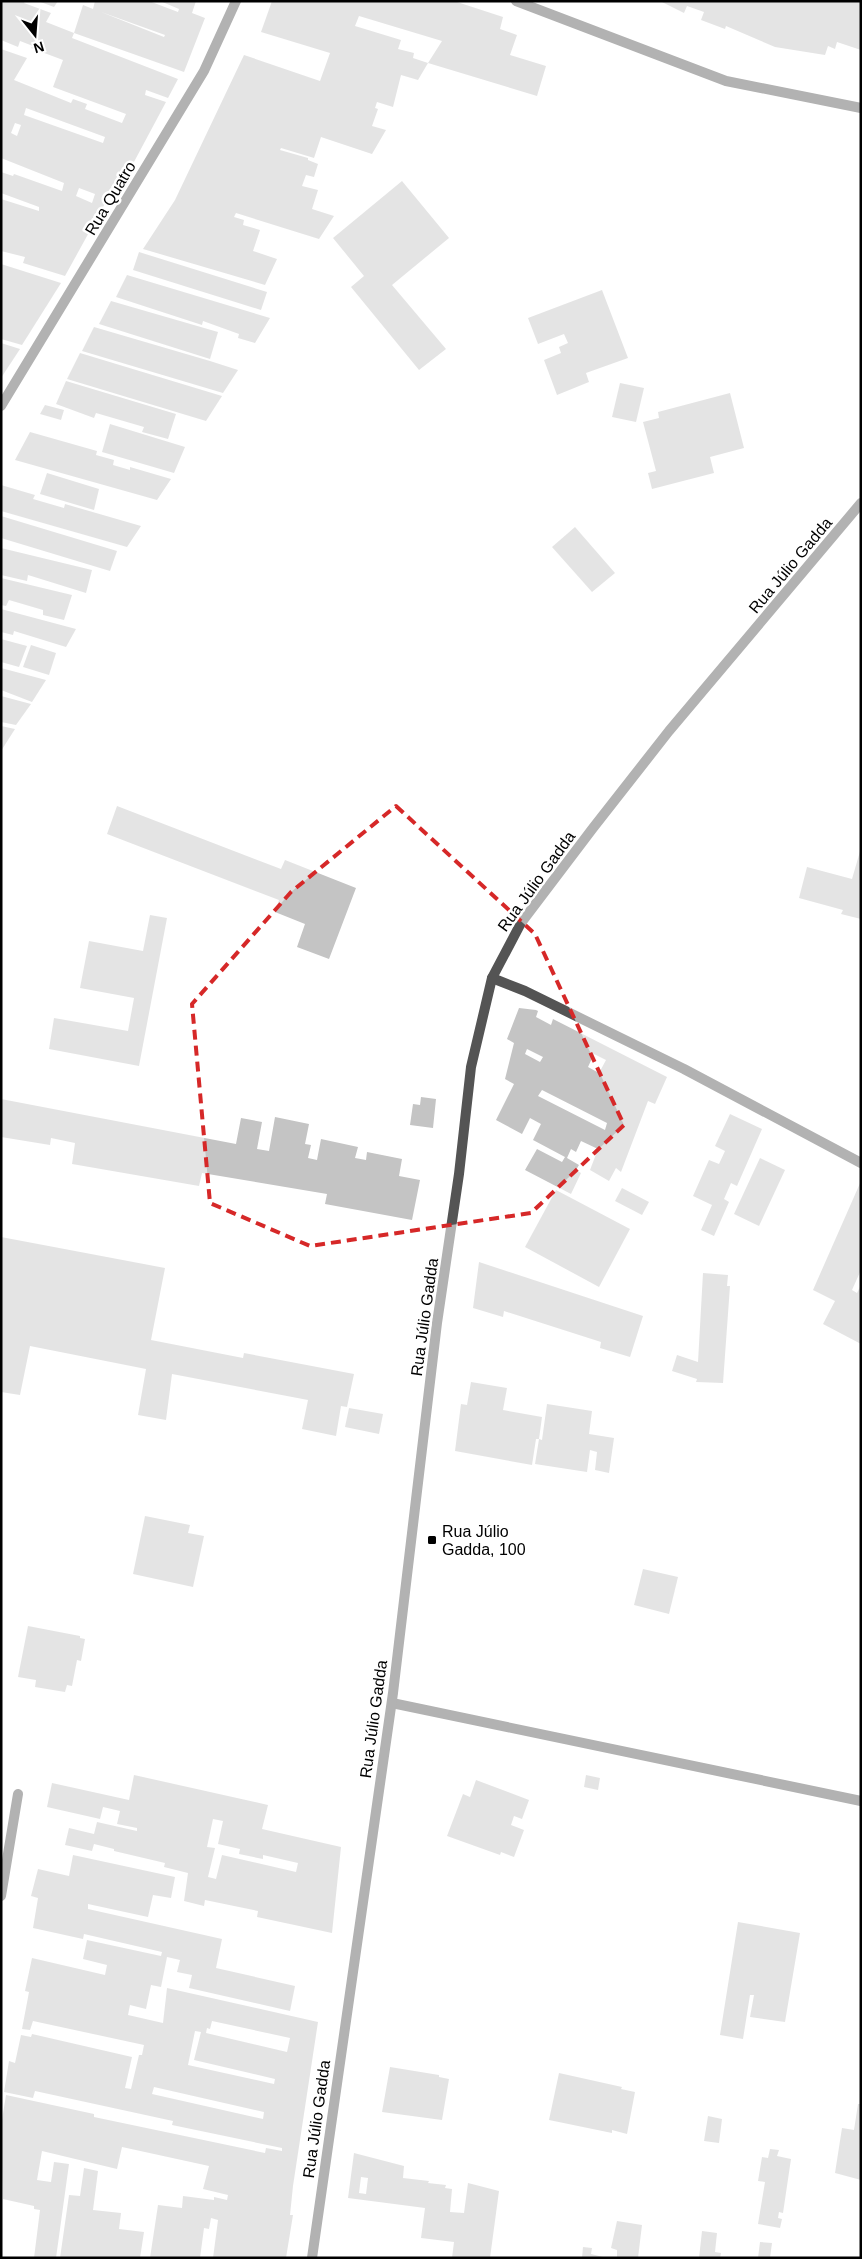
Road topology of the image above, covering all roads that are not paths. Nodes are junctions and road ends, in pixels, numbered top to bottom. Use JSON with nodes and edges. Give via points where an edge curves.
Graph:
{"nodes":[{"id":1,"x":236,"y":1,"type":"edge"},
{"id":2,"x":516,"y":1,"type":"edge"},
{"id":3,"x":861,"y":108,"type":"edge"},
{"id":4,"x":1,"y":406,"type":"edge"},
{"id":5,"x":861,"y":503,"type":"edge"},
{"id":6,"x":492,"y":978,"type":"junction"},
{"id":7,"x":861,"y":1163,"type":"edge"},
{"id":8,"x":392,"y":1703,"type":"junction"},
{"id":9,"x":18,"y":1794,"type":"dead end"},
{"id":10,"x":861,"y":1801,"type":"edge"},
{"id":11,"x":1,"y":1896,"type":"edge"},
{"id":12,"x":312,"y":2258,"type":"edge"}],
"edges":[{"from":1,"to":4,"type":"street","name":"Rua Quatro","via":[[204,71]]},
{"from":2,"to":3,"type":"street","via":[[726,82]]},
{"from":5,"to":6,"type":"street","name":"Rua Júlio Gadda","via":[[669,731],[587,835],[521,924]]},
{"from":6,"to":7,"type":"street","via":[[684,1069]]},
{"from":6,"to":8,"type":"street","name":"Rua Júlio Gadda","via":[[472,1067],[460,1174],[437,1323]]},
{"from":8,"to":10,"type":"street"},
{"from":8,"to":12,"type":"street","name":"Rua Júlio Gadda"},
{"from":9,"to":11,"type":"street"}]}
